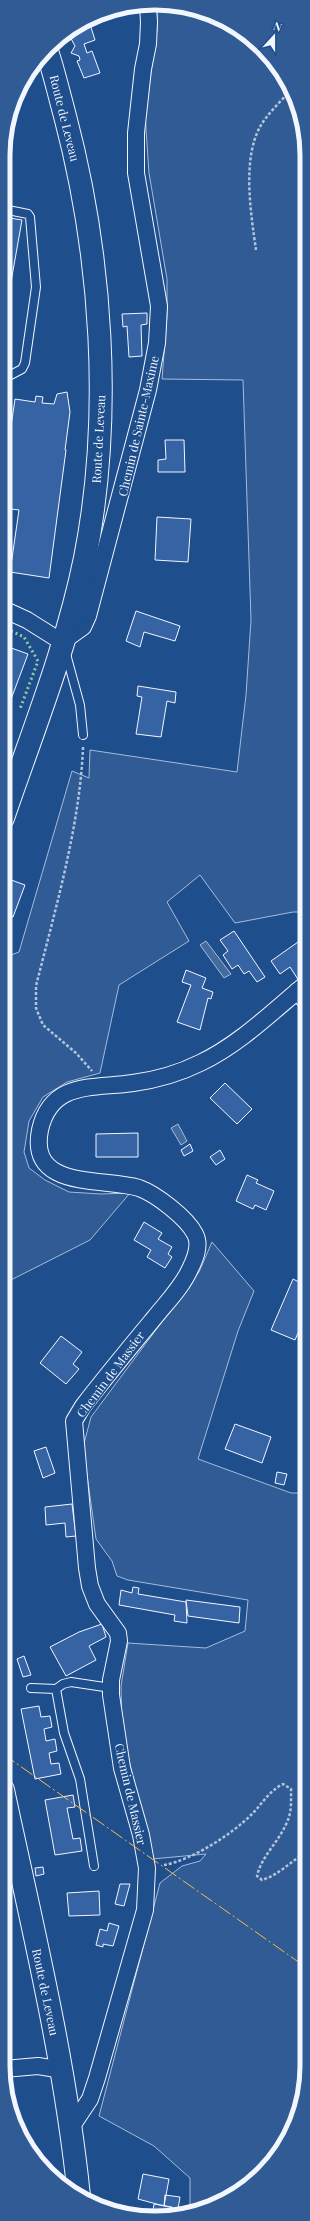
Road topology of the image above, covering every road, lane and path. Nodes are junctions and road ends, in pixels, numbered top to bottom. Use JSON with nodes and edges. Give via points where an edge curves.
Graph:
{"nodes":[{"id":1,"x":148,"y":10,"type":"edge"},
{"id":2,"x":48,"y":56,"type":"edge"},
{"id":3,"x":287,"y":96,"type":"edge"},
{"id":4,"x":10,"y":210,"type":"edge"},
{"id":5,"x":256,"y":250,"type":"dead end"},
{"id":6,"x":10,"y":376,"type":"edge"},
{"id":7,"x":10,"y":612,"type":"edge"},
{"id":8,"x":62,"y":642,"type":"junction"},
{"id":9,"x":83,"y":735,"type":"joint"},
{"id":10,"x":10,"y":797,"type":"edge"},
{"id":11,"x":300,"y":996,"type":"edge"},
{"id":12,"x":104,"y":1085,"type":"junction"},
{"id":13,"x":31,"y":1688,"type":"dead end"},
{"id":14,"x":111,"y":1688,"type":"junction"},
{"id":15,"x":56,"y":1689,"type":"junction"},
{"id":16,"x":10,"y":1823,"type":"edge"},
{"id":17,"x":300,"y":1856,"type":"edge"},
{"id":18,"x":94,"y":1866,"type":"dead end"},
{"id":19,"x":147,"y":1868,"type":"junction"},
{"id":20,"x":10,"y":2068,"type":"edge"},
{"id":21,"x":63,"y":2070,"type":"junction"},
{"id":22,"x":72,"y":2126,"type":"junction"},
{"id":23,"x":78,"y":2190,"type":"edge"}],
"edges":[{"from":1,"to":8,"type":"street","name":"Chemin de Sainte-Maxime","via":[[148,44],[136,133],[136,173],[159,306],[157,343],[146,397],[88,616],[83,627]]},
{"from":2,"to":8,"type":"street","name":"Route de Leveau","via":[[79,175],[100,346],[101,399],[97,476],[84,560]]},
{"from":3,"to":5,"type":"path","via":[[260,126],[254,142],[251,162],[251,213]]},
{"from":4,"to":6,"type":"lane","via":[[28,214],[30,217],[36,287],[25,363],[22,369]]},
{"from":7,"to":8,"type":"street"},
{"from":8,"to":9,"type":"lane","via":[[80,705]]},
{"from":8,"to":10,"type":"street","name":"Route de Leveau"},
{"from":9,"to":12,"type":"path","via":[[82,765],[67,863],[36,986],[36,1008],[43,1025],[76,1052]]},
{"from":11,"to":12,"type":"street","name":"Chemin de Massier","via":[[200,1063],[167,1075],[133,1083]]},
{"from":12,"to":14,"type":"street","name":"Chemin de Massier","via":[[71,1092],[52,1103],[40,1130],[41,1158],[48,1166],[76,1180],[124,1185],[151,1194],[188,1224],[196,1234],[198,1244],[186,1276],[83,1406],[74,1421],[90,1586],[97,1604],[118,1633],[120,1641]]},
{"from":13,"to":15,"type":"lane"},
{"from":14,"to":15,"type":"lane","via":[[71,1682]]},
{"from":14,"to":19,"type":"street","name":"Chemin de Massier","via":[[122,1768],[141,1835]]},
{"from":15,"to":18,"type":"lane","via":[[64,1733],[80,1779]]},
{"from":16,"to":21,"type":"street","name":"Route de Leveau"},
{"from":17,"to":19,"type":"path","via":[[273,1877],[262,1880],[257,1876],[259,1867],[288,1822],[291,1812],[291,1789],[283,1784],[274,1789],[251,1815],[213,1844],[174,1863]]},
{"from":19,"to":22,"type":"street","name":"Chemin de Massier","via":[[145,1910],[97,2078],[90,2099]]},
{"from":20,"to":21,"type":"street","via":[[38,2066]]},
{"from":21,"to":22,"type":"street","name":"Route de Leveau"},
{"from":22,"to":23,"type":"street","name":"Route de Leveau"}]}
